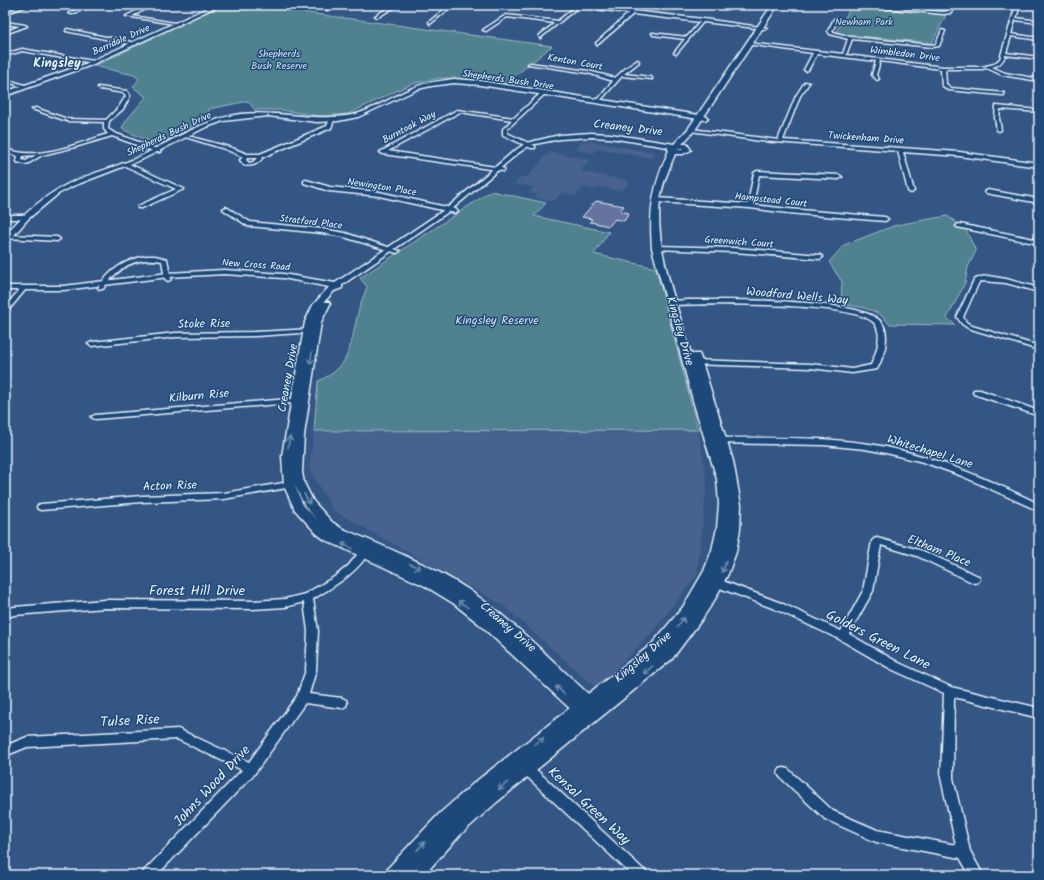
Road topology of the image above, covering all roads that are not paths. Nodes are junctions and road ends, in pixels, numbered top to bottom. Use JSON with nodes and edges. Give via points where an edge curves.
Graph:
{"nodes":[{"id":1,"x":27,"y":5,"type":"edge"},
{"id":2,"x":91,"y":5,"type":"edge"},
{"id":3,"x":152,"y":5,"type":"edge"},
{"id":4,"x":214,"y":5,"type":"edge"},
{"id":5,"x":218,"y":5,"type":"edge"},
{"id":6,"x":336,"y":5,"type":"edge"},
{"id":7,"x":396,"y":5,"type":"edge"},
{"id":8,"x":418,"y":5,"type":"edge"},
{"id":9,"x":466,"y":5,"type":"edge"},
{"id":10,"x":566,"y":5,"type":"edge"},
{"id":11,"x":775,"y":5,"type":"edge"},
{"id":12,"x":779,"y":5,"type":"edge"},
{"id":13,"x":859,"y":5,"type":"edge"},
{"id":14,"x":952,"y":5,"type":"edge"},
{"id":15,"x":1018,"y":5,"type":"edge"},
{"id":16,"x":1025,"y":5,"type":"edge"},
{"id":17,"x":578,"y":6,"type":"junction"},
{"id":18,"x":448,"y":7,"type":"junction"},
{"id":19,"x":1039,"y":7,"type":"edge"},
{"id":20,"x":327,"y":9,"type":"dead end"},
{"id":21,"x":5,"y":12,"type":"edge"},
{"id":22,"x":71,"y":13,"type":"dead end"},
{"id":23,"x":632,"y":13,"type":"junction"},
{"id":24,"x":377,"y":16,"type":"dead end"},
{"id":25,"x":836,"y":18,"type":"dead end"},
{"id":26,"x":1014,"y":19,"type":"junction"},
{"id":27,"x":703,"y":20,"type":"junction"},
{"id":28,"x":558,"y":22,"type":"junction"},
{"id":29,"x":1039,"y":22,"type":"edge"},
{"id":30,"x":5,"y":23,"type":"edge"},
{"id":31,"x":430,"y":23,"type":"dead end"},
{"id":32,"x":177,"y":24,"type":"junction"},
{"id":33,"x":763,"y":27,"type":"junction"},
{"id":34,"x":67,"y":30,"type":"dead end"},
{"id":35,"x":485,"y":30,"type":"dead end"},
{"id":36,"x":943,"y":30,"type":"dead end"},
{"id":37,"x":5,"y":34,"type":"edge"},
{"id":38,"x":652,"y":34,"type":"dead end"},
{"id":39,"x":1010,"y":35,"type":"junction"},
{"id":40,"x":540,"y":37,"type":"dead end"},
{"id":41,"x":688,"y":38,"type":"junction"},
{"id":42,"x":850,"y":38,"type":"junction"},
{"id":43,"x":1039,"y":39,"type":"edge"},
{"id":44,"x":133,"y":44,"type":"junction"},
{"id":45,"x":597,"y":44,"type":"dead end"},
{"id":46,"x":750,"y":44,"type":"junction"},
{"id":47,"x":816,"y":52,"type":"junction"},
{"id":48,"x":676,"y":53,"type":"dead end"},
{"id":49,"x":1004,"y":54,"type":"junction"},
{"id":50,"x":5,"y":55,"type":"edge"},
{"id":51,"x":844,"y":56,"type":"junction"},
{"id":52,"x":1039,"y":58,"type":"edge"},
{"id":53,"x":878,"y":60,"type":"junction"},
{"id":54,"x":638,"y":61,"type":"dead end"},
{"id":55,"x":92,"y":62,"type":"junction"},
{"id":56,"x":530,"y":64,"type":"dead end"},
{"id":57,"x":988,"y":66,"type":"junction"},
{"id":58,"x":944,"y":68,"type":"junction"},
{"id":59,"x":806,"y":70,"type":"dead end"},
{"id":60,"x":622,"y":75,"type":"junction"},
{"id":61,"x":650,"y":78,"type":"dead end"},
{"id":62,"x":877,"y":79,"type":"dead end"},
{"id":63,"x":5,"y":80,"type":"edge"},
{"id":64,"x":616,"y":80,"type":"junction"},
{"id":65,"x":1039,"y":80,"type":"edge"},
{"id":66,"x":807,"y":83,"type":"dead end"},
{"id":67,"x":25,"y":87,"type":"junction"},
{"id":68,"x":100,"y":88,"type":"dead end"},
{"id":69,"x":5,"y":93,"type":"edge"},
{"id":70,"x":544,"y":93,"type":"junction"},
{"id":71,"x":1002,"y":94,"type":"dead end"},
{"id":72,"x":598,"y":101,"type":"junction"},
{"id":73,"x":34,"y":109,"type":"dead end"},
{"id":74,"x":1039,"y":111,"type":"edge"},
{"id":75,"x":703,"y":116,"type":"junction"},
{"id":76,"x":514,"y":119,"type":"junction"},
{"id":77,"x":332,"y":120,"type":"junction"},
{"id":78,"x":107,"y":121,"type":"junction"},
{"id":79,"x":999,"y":130,"type":"dead end"},
{"id":80,"x":693,"y":131,"type":"junction"},
{"id":81,"x":112,"y":134,"type":"junction"},
{"id":82,"x":184,"y":136,"type":"junction"},
{"id":83,"x":780,"y":141,"type":"junction"},
{"id":84,"x":530,"y":146,"type":"junction"},
{"id":85,"x":677,"y":148,"type":"junction"},
{"id":86,"x":5,"y":150,"type":"edge"},
{"id":87,"x":900,"y":150,"type":"junction"},
{"id":88,"x":158,"y":151,"type":"junction"},
{"id":89,"x":46,"y":153,"type":"junction"},
{"id":90,"x":18,"y":154,"type":"junction"},
{"id":91,"x":246,"y":156,"type":"junction"},
{"id":92,"x":261,"y":156,"type":"junction"},
{"id":93,"x":125,"y":164,"type":"junction"},
{"id":94,"x":1039,"y":165,"type":"edge"},
{"id":95,"x":500,"y":170,"type":"junction"},
{"id":96,"x":839,"y":177,"type":"dead end"},
{"id":97,"x":306,"y":182,"type":"dead end"},
{"id":98,"x":910,"y":191,"type":"dead end"},
{"id":99,"x":988,"y":192,"type":"dead end"},
{"id":100,"x":659,"y":200,"type":"junction"},
{"id":101,"x":1039,"y":201,"type":"edge"},
{"id":102,"x":750,"y":206,"type":"junction"},
{"id":103,"x":140,"y":207,"type":"dead end"},
{"id":104,"x":226,"y":209,"type":"dead end"},
{"id":105,"x":452,"y":210,"type":"junction"},
{"id":106,"x":5,"y":217,"type":"edge"},
{"id":107,"x":25,"y":217,"type":"junction"},
{"id":108,"x":885,"y":219,"type":"dead end"},
{"id":109,"x":959,"y":226,"type":"dead end"},
{"id":110,"x":7,"y":239,"type":"edge"},
{"id":111,"x":57,"y":239,"type":"dead end"},
{"id":112,"x":1039,"y":242,"type":"edge"},
{"id":113,"x":661,"y":248,"type":"junction"},
{"id":114,"x":394,"y":250,"type":"junction"},
{"id":115,"x":820,"y":257,"type":"dead end"},
{"id":116,"x":168,"y":277,"type":"junction"},
{"id":117,"x":102,"y":286,"type":"junction"},
{"id":118,"x":5,"y":288,"type":"edge"},
{"id":119,"x":336,"y":288,"type":"junction"},
{"id":120,"x":21,"y":290,"type":"junction"},
{"id":121,"x":1039,"y":290,"type":"edge"},
{"id":122,"x":5,"y":291,"type":"edge"},
{"id":123,"x":675,"y":302,"type":"junction"},
{"id":124,"x":5,"y":311,"type":"edge"},
{"id":125,"x":312,"y":331,"type":"junction"},
{"id":126,"x":92,"y":344,"type":"dead end"},
{"id":127,"x":1039,"y":348,"type":"edge"},
{"id":128,"x":693,"y":362,"type":"junction"},
{"id":129,"x":976,"y":392,"type":"dead end"},
{"id":130,"x":301,"y":400,"type":"junction"},
{"id":131,"x":1039,"y":414,"type":"edge"},
{"id":132,"x":94,"y":417,"type":"dead end"},
{"id":133,"x":716,"y":441,"type":"junction"},
{"id":134,"x":299,"y":483,"type":"junction"},
{"id":135,"x":289,"y":486,"type":"junction"},
{"id":136,"x":41,"y":507,"type":"dead end"},
{"id":137,"x":1039,"y":508,"type":"edge"},
{"id":138,"x":366,"y":550,"type":"junction"},
{"id":139,"x":975,"y":578,"type":"dead end"},
{"id":140,"x":713,"y":582,"type":"junction"},
{"id":141,"x":308,"y":597,"type":"junction"},
{"id":142,"x":5,"y":614,"type":"edge"},
{"id":143,"x":843,"y":636,"type":"junction"},
{"id":144,"x":949,"y":691,"type":"junction"},
{"id":145,"x":302,"y":698,"type":"junction"},
{"id":146,"x":342,"y":703,"type":"dead end"},
{"id":147,"x":588,"y":710,"type":"junction"},
{"id":148,"x":1039,"y":713,"type":"edge"},
{"id":149,"x":5,"y":751,"type":"edge"},
{"id":150,"x":521,"y":763,"type":"junction"},
{"id":151,"x":251,"y":769,"type":"junction"},
{"id":152,"x":784,"y":772,"type":"dead end"},
{"id":153,"x":964,"y":853,"type":"junction"},
{"id":154,"x":148,"y":875,"type":"edge"},
{"id":155,"x":395,"y":875,"type":"edge"},
{"id":156,"x":411,"y":875,"type":"edge"},
{"id":157,"x":641,"y":875,"type":"edge"},
{"id":158,"x":977,"y":875,"type":"edge"}],
"edges":[{"from":1,"to":21,"type":"street"},
{"from":2,"to":22,"type":"street"},
{"from":3,"to":32,"type":"street","via":[[128,16]]},
{"from":4,"to":32,"type":"street","name":"Barridale Drive"},
{"from":5,"to":32,"type":"street","name":"Barridale Drive"},
{"from":6,"to":20,"type":"street"},
{"from":7,"to":24,"type":"street"},
{"from":8,"to":18,"type":"street"},
{"from":9,"to":18,"type":"street"},
{"from":10,"to":17,"type":"street"},
{"from":11,"to":33,"type":"main road","name":"Kingsley Drive"},
{"from":12,"to":33,"type":"main road","name":"Kingsley Drive"},
{"from":13,"to":14,"type":"street","via":[[943,14],[950,12]]},
{"from":15,"to":26,"type":"street"},
{"from":16,"to":19,"type":"street"},
{"from":17,"to":23,"type":"street"},
{"from":17,"to":28,"type":"street"},
{"from":18,"to":31,"type":"street"},
{"from":23,"to":27,"type":"street"},
{"from":23,"to":45,"type":"street"},
{"from":25,"to":42,"type":"street","via":[[831,33]]},
{"from":26,"to":29,"type":"street"},
{"from":26,"to":39,"type":"street"},
{"from":27,"to":33,"type":"street"},
{"from":27,"to":41,"type":"street"},
{"from":28,"to":35,"type":"street","via":[[506,16]]},
{"from":28,"to":40,"type":"street"},
{"from":30,"to":37,"type":"street","via":[[25,26]]},
{"from":32,"to":44,"type":"street","name":"Barridale Drive"},
{"from":33,"to":46,"type":"main road","name":"Kingsley Drive"},
{"from":34,"to":44,"type":"street"},
{"from":36,"to":42,"type":"street","via":[[938,45],[932,46]]},
{"from":38,"to":41,"type":"street"},
{"from":39,"to":43,"type":"street"},
{"from":39,"to":49,"type":"street"},
{"from":41,"to":48,"type":"street"},
{"from":42,"to":51,"type":"street"},
{"from":44,"to":55,"type":"street","name":"Barridale Drive"},
{"from":46,"to":47,"type":"street","name":"Wimbledon Drive"},
{"from":46,"to":75,"type":"main road","name":"Kingsley Drive"},
{"from":47,"to":51,"type":"street","name":"Wimbledon Drive"},
{"from":47,"to":59,"type":"street"},
{"from":49,"to":52,"type":"street"},
{"from":49,"to":57,"type":"street","name":"Wimbledon Drive","via":[[998,63]]},
{"from":50,"to":55,"type":"street","via":[[22,50]]},
{"from":51,"to":53,"type":"street","name":"Wimbledon Drive"},
{"from":53,"to":58,"type":"street","name":"Wimbledon Drive"},
{"from":53,"to":62,"type":"street","via":[[874,75]]},
{"from":54,"to":60,"type":"street"},
{"from":55,"to":67,"type":"street","name":"Barridale Drive"},
{"from":56,"to":64,"type":"street","name":"Kenton Court","via":[[588,72]]},
{"from":57,"to":58,"type":"street","name":"Wimbledon Drive","via":[[969,69]]},
{"from":57,"to":65,"type":"street","via":[[1004,74]]},
{"from":58,"to":71,"type":"street","via":[[944,85],[950,89]]},
{"from":60,"to":61,"type":"street"},
{"from":60,"to":64,"type":"street"},
{"from":63,"to":67,"type":"street"},
{"from":64,"to":72,"type":"street"},
{"from":66,"to":83,"type":"street","via":[[798,96]]},
{"from":67,"to":69,"type":"street","name":"Barridale Drive"},
{"from":68,"to":78,"type":"street","via":[[125,92],[128,96],[121,108]]},
{"from":70,"to":72,"type":"street","name":"Shepherds Bush Drive"},
{"from":70,"to":76,"type":"street"},
{"from":70,"to":77,"type":"street","name":"Shepherds Bush Drive","via":[[467,82],[442,82],[416,88],[356,116]]},
{"from":72,"to":75,"type":"street","name":"Shepherds Bush Drive"},
{"from":73,"to":78,"type":"street","via":[[66,120]]},
{"from":74,"to":79,"type":"street","via":[[998,107]]},
{"from":75,"to":80,"type":"main road","name":"Kingsley Drive"},
{"from":76,"to":84,"type":"street","via":[[505,129],[505,134]]},
{"from":76,"to":95,"type":"street","name":"Burntoak Way","via":[[459,111],[383,152]]},
{"from":77,"to":82,"type":"street","name":"Shepherds Bush Drive","via":[[278,114],[248,115],[222,119]]},
{"from":77,"to":92,"type":"street","via":[[329,127]]},
{"from":78,"to":81,"type":"street","via":[[106,129]]},
{"from":80,"to":83,"type":"street","name":"Twickenham Drive"},
{"from":80,"to":85,"type":"main road","name":"Kingsley Drive"},
{"from":81,"to":88,"type":"street"},
{"from":81,"to":89,"type":"street"},
{"from":82,"to":88,"type":"street","name":"Shepherds Bush Drive"},
{"from":82,"to":91,"type":"street"},
{"from":83,"to":87,"type":"street","name":"Twickenham Drive"},
{"from":84,"to":85,"type":"street","name":"Creaney Drive","via":[[562,139],[591,137]]},
{"from":84,"to":95,"type":"street","name":"Creaney Drive"},
{"from":85,"to":100,"type":"main road","name":"Kingsley Drive","via":[[662,176]]},
{"from":86,"to":90,"type":"street"},
{"from":87,"to":94,"type":"street","name":"Twickenham Drive"},
{"from":87,"to":98,"type":"street"},
{"from":88,"to":93,"type":"street","name":"Shepherds Bush Drive"},
{"from":89,"to":90,"type":"street"},
{"from":89,"to":90,"type":"street","via":[[26,163],[19,161]]},
{"from":91,"to":92,"type":"street"},
{"from":91,"to":92,"type":"street","via":[[243,160],[246,164],[251,164],[258,161]]},
{"from":93,"to":103,"type":"street","via":[[181,189]]},
{"from":93,"to":107,"type":"street","name":"Shepherds Bush Drive","via":[[71,184],[56,192]]},
{"from":95,"to":105,"type":"street","name":"Creaney Drive"},
{"from":96,"to":102,"type":"street","via":[[757,173]]},
{"from":97,"to":105,"type":"street","name":"Newington Place","via":[[329,189],[380,194]]},
{"from":99,"to":101,"type":"street"},
{"from":100,"to":102,"type":"street","name":"Hampstead Court"},
{"from":100,"to":113,"type":"main road","name":"Kingsley Drive","via":[[655,228]]},
{"from":102,"to":108,"type":"street","name":"Hampstead Court"},
{"from":104,"to":114,"type":"street","name":"Stratford Place","via":[[248,224],[345,235]]},
{"from":105,"to":114,"type":"street","name":"Creaney Drive"},
{"from":106,"to":107,"type":"street"},
{"from":107,"to":110,"type":"street","name":"Shepherds Bush Drive"},
{"from":109,"to":112,"type":"street"},
{"from":110,"to":111,"type":"street"},
{"from":113,"to":115,"type":"street","name":"Greenwich Court","via":[[734,250]]},
{"from":113,"to":123,"type":"main road","name":"Kingsley Drive"},
{"from":114,"to":119,"type":"street","name":"Creaney Drive"},
{"from":116,"to":117,"type":"street","name":"New Cross Road"},
{"from":116,"to":117,"type":"street","via":[[165,260],[147,257],[124,263],[115,269]]},
{"from":116,"to":119,"type":"street","name":"New Cross Road","via":[[245,276]]},
{"from":117,"to":120,"type":"street","name":"New Cross Road"},
{"from":118,"to":120,"type":"street","name":"New Cross Road"},
{"from":119,"to":125,"type":"street","name":"Creaney Drive"},
{"from":120,"to":122,"type":"street","name":"New Cross Road"},
{"from":120,"to":124,"type":"street"},
{"from":121,"to":127,"type":"street","via":[[991,278],[980,279],[976,281],[960,317],[962,322],[970,327]]},
{"from":123,"to":128,"type":"main road","name":"Kingsley Drive"},
{"from":123,"to":128,"type":"street","name":"Woodford Wells Way","via":[[761,303],[848,311],[876,321],[882,340],[874,367],[852,371],[811,366]]},
{"from":125,"to":126,"type":"street","name":"Stoke Rise","via":[[176,335]]},
{"from":125,"to":130,"type":"street","name":"Creaney Drive"},
{"from":128,"to":133,"type":"main road","name":"Kingsley Drive"},
{"from":129,"to":131,"type":"street"},
{"from":130,"to":132,"type":"street","name":"Kilburn Rise"},
{"from":130,"to":134,"type":"street","name":"Creaney Drive","via":[[297,455]]},
{"from":135,"to":130,"type":"street","name":"Creaney Drive","one_way":true,"via":[[288,456]]},
{"from":133,"to":137,"type":"street","name":"Whitechapel Lane","via":[[829,443],[886,450],[947,468],[996,487]]},
{"from":133,"to":140,"type":"main road","name":"Kingsley Drive","via":[[726,508]]},
{"from":134,"to":135,"type":"street","name":"Acton Rise"},
{"from":134,"to":138,"type":"street","name":"Creaney Drive","one_way":true,"via":[[309,503],[328,525]]},
{"from":135,"to":136,"type":"street","name":"Acton Rise","via":[[224,496],[142,498]]},
{"from":138,"to":135,"type":"street","name":"Creaney Drive","one_way":true,"via":[[342,544],[320,530],[299,507]]},
{"from":138,"to":141,"type":"street","name":"Forest Hill Drive","via":[[352,568],[339,579]]},
{"from":138,"to":147,"type":"street","name":"Creaney Drive","via":[[436,576],[490,612]]},
{"from":139,"to":143,"type":"street","name":"Eltham Place","via":[[920,554],[877,541],[868,591]]},
{"from":140,"to":143,"type":"street","name":"Golders Green Lane","via":[[778,606]]},
{"from":140,"to":147,"type":"main road","name":"Kingsley Drive","via":[[680,624],[657,648]]},
{"from":141,"to":142,"type":"street","name":"Forest Hill Drive","via":[[285,603],[253,605],[105,604],[14,611]]},
{"from":141,"to":145,"type":"street","name":"Johns Wood Drive","via":[[313,631],[311,670]]},
{"from":143,"to":144,"type":"street","name":"Golders Green Lane","via":[[895,666]]},
{"from":144,"to":148,"type":"street","name":"Golders Green Lane"},
{"from":144,"to":153,"type":"street","via":[[947,778]]},
{"from":145,"to":146,"type":"street"},
{"from":145,"to":151,"type":"street","name":"Johns Wood Drive"},
{"from":147,"to":150,"type":"main road","name":"Kingsley Drive"},
{"from":149,"to":151,"type":"street","name":"Tulse Rise","via":[[27,742],[178,734]]},
{"from":155,"to":150,"type":"main road","name":"Kingsley Drive","one_way":true,"via":[[445,820]]},
{"from":150,"to":156,"type":"main road","name":"Kingsley Drive","one_way":true},
{"from":150,"to":157,"type":"street","name":"Kensal Green Way"},
{"from":151,"to":154,"type":"street","name":"Johns Wood Drive"},
{"from":152,"to":153,"type":"street","via":[[829,815],[876,836]]},
{"from":153,"to":158,"type":"street"}]}
